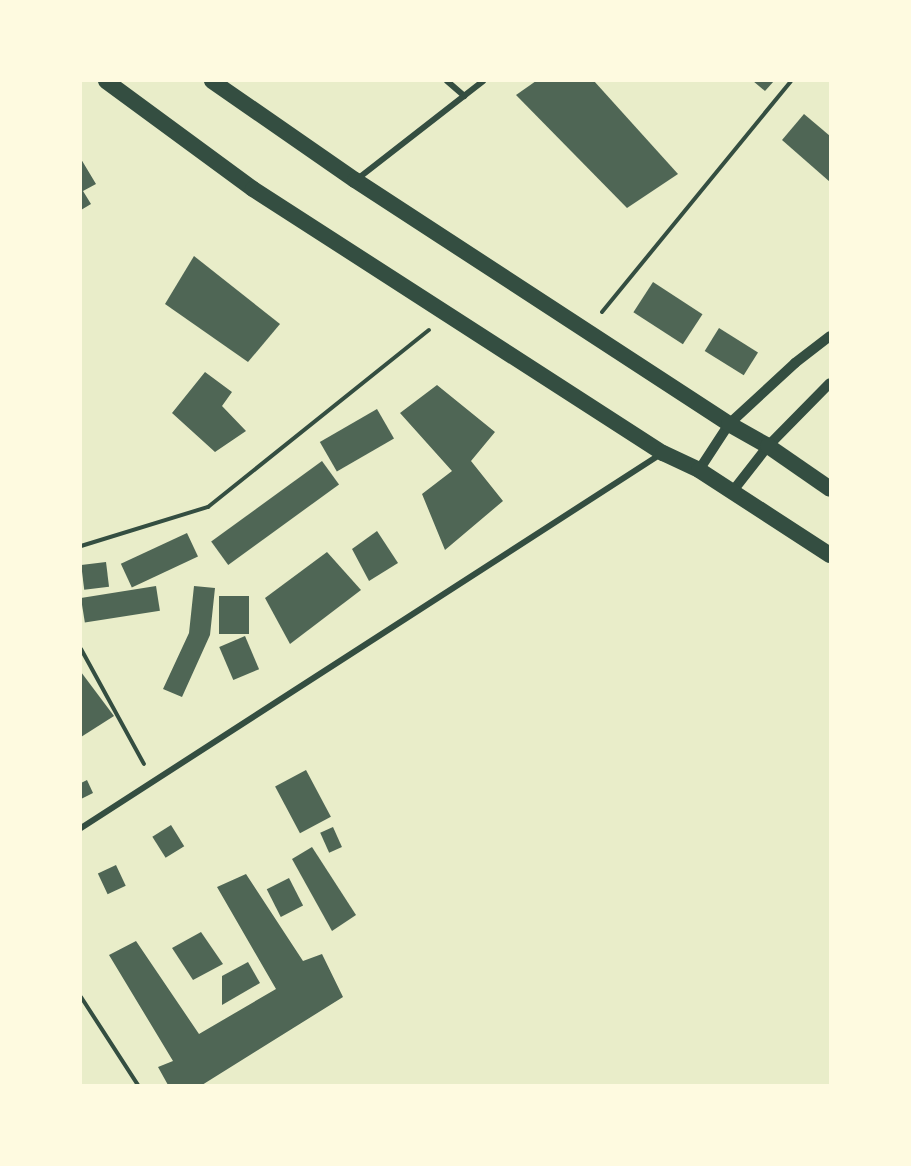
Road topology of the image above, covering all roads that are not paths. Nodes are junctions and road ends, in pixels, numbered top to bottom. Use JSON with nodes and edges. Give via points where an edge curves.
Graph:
{"nodes":[{"id":1,"x":106,"y":81,"type":"edge"},
{"id":2,"x":212,"y":81,"type":"edge"},
{"id":3,"x":447,"y":81,"type":"edge"},
{"id":4,"x":483,"y":81,"type":"edge"},
{"id":5,"x":464,"y":96,"type":"junction"},
{"id":6,"x":355,"y":180,"type":"junction"},
{"id":7,"x":830,"y":336,"type":"edge"},
{"id":8,"x":830,"y":383,"type":"edge"},
{"id":9,"x":729,"y":424,"type":"junction"},
{"id":10,"x":768,"y":446,"type":"junction"},
{"id":11,"x":663,"y":453,"type":"junction"},
{"id":12,"x":699,"y":470,"type":"junction"},
{"id":13,"x":830,"y":489,"type":"edge"},
{"id":14,"x":732,"y":492,"type":"junction"},
{"id":15,"x":830,"y":555,"type":"edge"},
{"id":16,"x":81,"y":828,"type":"edge"}],
"edges":[{"from":1,"to":11,"type":"highway","via":[[253,189]]},
{"from":2,"to":6,"type":"highway"},
{"from":3,"to":5,"type":"street"},
{"from":4,"to":5,"type":"street"},
{"from":5,"to":6,"type":"street"},
{"from":6,"to":9,"type":"highway"},
{"from":7,"to":9,"type":"street"},
{"from":8,"to":10,"type":"street"},
{"from":9,"to":10,"type":"highway"},
{"from":9,"to":12,"type":"street"},
{"from":10,"to":13,"type":"highway"},
{"from":10,"to":14,"type":"street"},
{"from":11,"to":12,"type":"highway"},
{"from":11,"to":16,"type":"street"},
{"from":12,"to":14,"type":"highway"},
{"from":14,"to":15,"type":"highway"}]}
